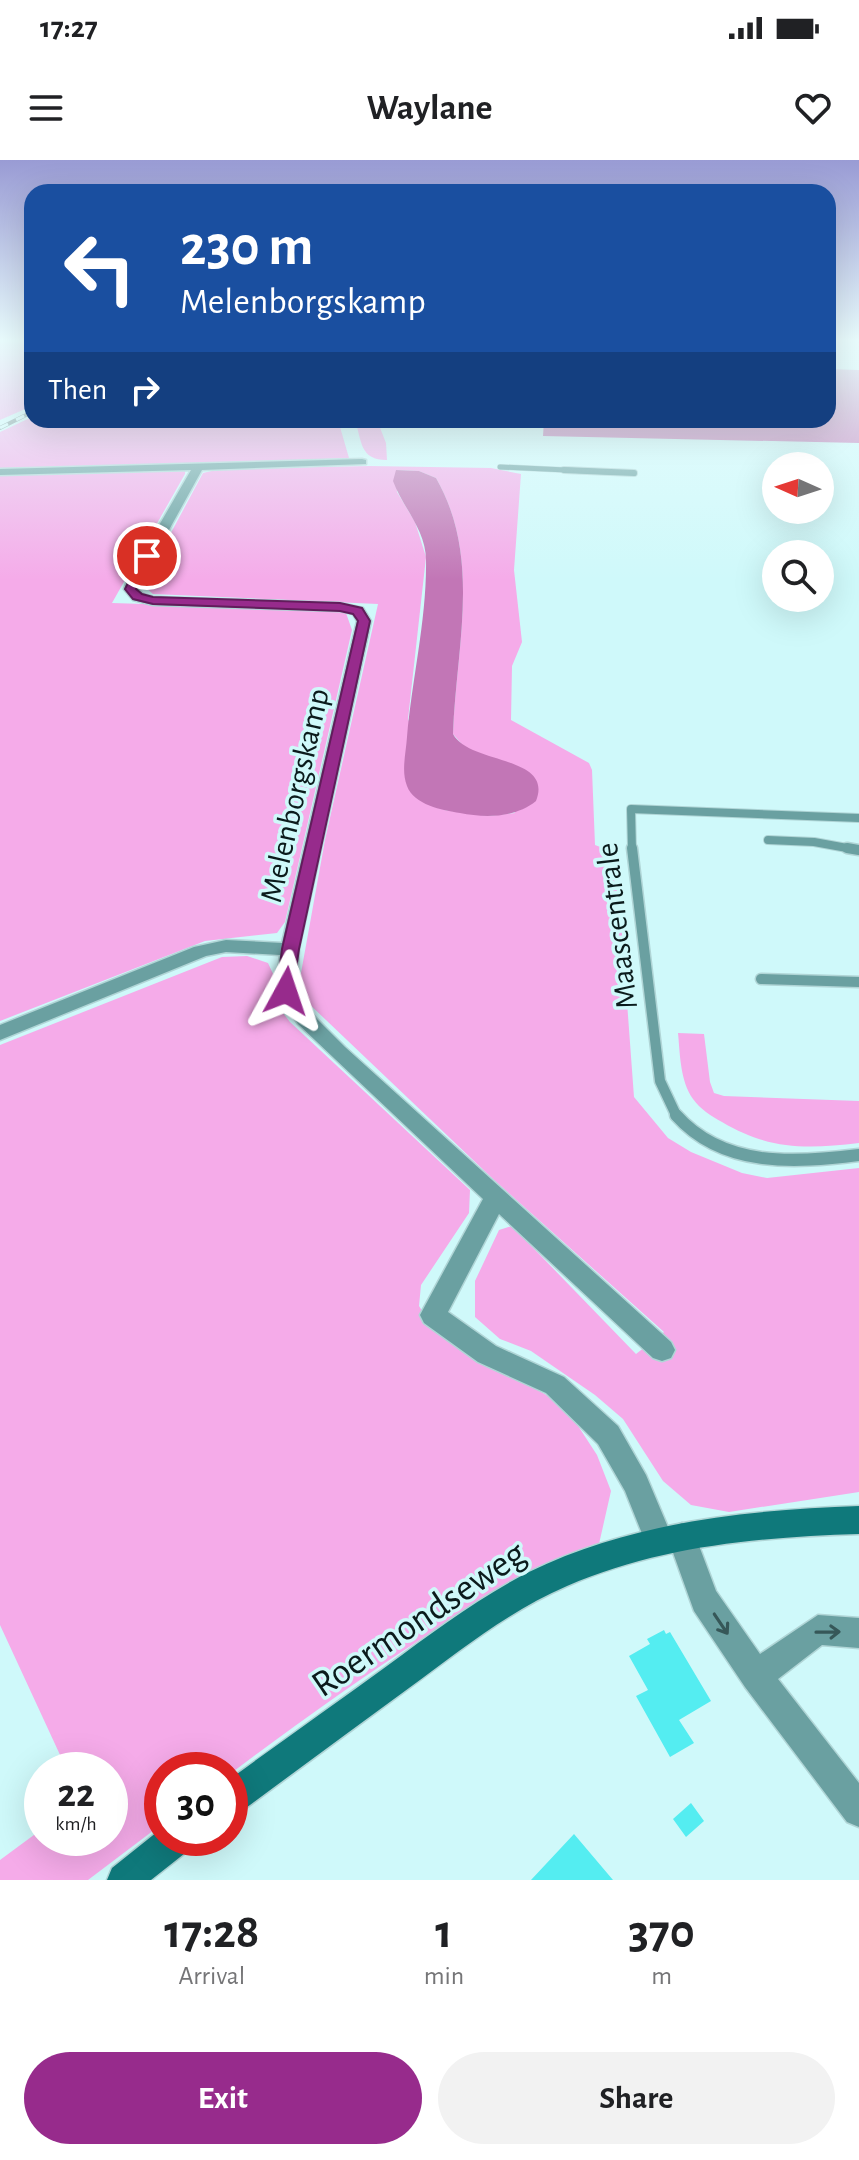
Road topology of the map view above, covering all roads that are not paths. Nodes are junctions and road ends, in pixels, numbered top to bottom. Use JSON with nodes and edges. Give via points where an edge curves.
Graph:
{"nodes":[{"id":1,"x":362,"y":462,"type":"dead end"},
{"id":2,"x":199,"y":466,"type":"junction"},
{"id":3,"x":500,"y":467,"type":"dead end"},
{"id":4,"x":0,"y":472,"type":"edge"},
{"id":5,"x":634,"y":473,"type":"dead end"},
{"id":6,"x":859,"y":818,"type":"edge"},
{"id":7,"x":768,"y":840,"type":"dead end"},
{"id":8,"x":859,"y":850,"type":"edge"},
{"id":9,"x":290,"y":949,"type":"junction"},
{"id":10,"x":761,"y":979,"type":"dead end"},
{"id":11,"x":859,"y":982,"type":"edge"},
{"id":12,"x":0,"y":1033,"type":"edge"},
{"id":13,"x":859,"y":1155,"type":"edge"},
{"id":14,"x":496,"y":1197,"type":"junction"},
{"id":15,"x":662,"y":1350,"type":"dead end"},
{"id":16,"x":859,"y":1520,"type":"edge"},
{"id":17,"x":670,"y":1539,"type":"junction"},
{"id":18,"x":859,"y":1633,"type":"edge"},
{"id":19,"x":756,"y":1676,"type":"junction"},
{"id":20,"x":248,"y":1786,"type":"edge"},
{"id":21,"x":859,"y":1810,"type":"edge"},
{"id":22,"x":154,"y":1856,"type":"edge"},
{"id":23,"x":124,"y":1880,"type":"edge"}],
"edges":[{"from":1,"to":2,"type":"street"},
{"from":2,"to":4,"type":"street"},
{"from":2,"to":9,"type":"street","name":"Melenborgskamp","via":[[134,579],[130,589],[138,597],[340,607],[358,611],[364,621]]},
{"from":3,"to":5,"type":"lane"},
{"from":6,"to":13,"type":"lane","name":"Maascentrale","via":[[631,809],[630,833],[660,1081],[677,1117],[712,1144],[756,1159],[804,1162]]},
{"from":7,"to":8,"type":"lane"},
{"from":9,"to":12,"type":"street","via":[[226,946],[201,951]]},
{"from":9,"to":14,"type":"street","name":"Melenborgskamp","via":[[286,991],[305,1019]]},
{"from":10,"to":11,"type":"lane"},
{"from":14,"to":15,"type":"street","name":"Melenborgskamp"},
{"from":14,"to":17,"type":"street","via":[[433,1315],[487,1354],[555,1385],[608,1435]]},
{"from":16,"to":17,"type":"main road","name":"Roermondseweg","via":[[746,1526]]},
{"from":17,"to":19,"type":"street","one_way":true},
{"from":17,"to":20,"type":"main road","name":"Roermondseweg","via":[[561,1573],[469,1625]]},
{"from":19,"to":18,"type":"street","one_way":true,"via":[[818,1630]]},
{"from":19,"to":21,"type":"street"},
{"from":22,"to":23,"type":"main road"}]}
